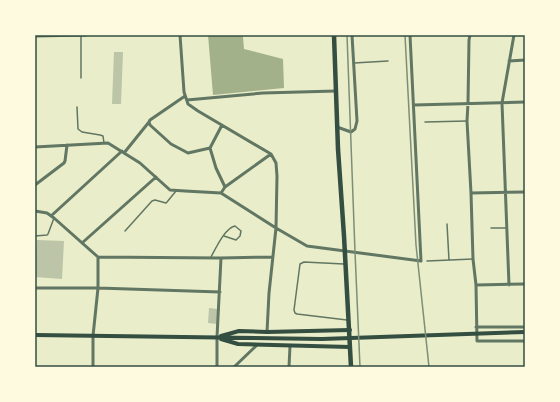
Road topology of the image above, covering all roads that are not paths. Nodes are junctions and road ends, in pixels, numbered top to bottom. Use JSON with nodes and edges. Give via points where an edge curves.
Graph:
{"nodes":[{"id":1,"x":81,"y":35,"type":"edge"},
{"id":2,"x":86,"y":35,"type":"edge"},
{"id":3,"x":180,"y":35,"type":"edge"},
{"id":4,"x":334,"y":35,"type":"edge"},
{"id":5,"x":352,"y":35,"type":"edge"},
{"id":6,"x":410,"y":35,"type":"edge"},
{"id":7,"x":470,"y":35,"type":"edge"},
{"id":8,"x":514,"y":35,"type":"edge"},
{"id":9,"x":35,"y":36,"type":"edge"},
{"id":10,"x":525,"y":60,"type":"edge"},
{"id":11,"x":388,"y":61,"type":"dead end"},
{"id":12,"x":509,"y":61,"type":"junction"},
{"id":13,"x":354,"y":63,"type":"junction"},
{"id":14,"x":81,"y":78,"type":"dead end"},
{"id":15,"x":336,"y":91,"type":"junction"},
{"id":16,"x":185,"y":96,"type":"junction"},
{"id":17,"x":187,"y":100,"type":"junction"},
{"id":18,"x":525,"y":102,"type":"edge"},
{"id":19,"x":468,"y":103,"type":"junction"},
{"id":20,"x":502,"y":103,"type":"junction"},
{"id":21,"x":414,"y":105,"type":"junction"},
{"id":22,"x":77,"y":107,"type":"dead end"},
{"id":23,"x":467,"y":121,"type":"junction"},
{"id":24,"x":149,"y":122,"type":"junction"},
{"id":25,"x":425,"y":122,"type":"dead end"},
{"id":26,"x":222,"y":125,"type":"junction"},
{"id":27,"x":337,"y":127,"type":"junction"},
{"id":28,"x":104,"y":143,"type":"junction"},
{"id":29,"x":67,"y":145,"type":"junction"},
{"id":30,"x":35,"y":147,"type":"edge"},
{"id":31,"x":210,"y":148,"type":"junction"},
{"id":32,"x":123,"y":152,"type":"junction"},
{"id":33,"x":271,"y":154,"type":"junction"},
{"id":34,"x":156,"y":177,"type":"junction"},
{"id":35,"x":35,"y":185,"type":"edge"},
{"id":36,"x":225,"y":187,"type":"junction"},
{"id":37,"x":176,"y":191,"type":"junction"},
{"id":38,"x":506,"y":192,"type":"junction"},
{"id":39,"x":525,"y":192,"type":"edge"},
{"id":40,"x":221,"y":193,"type":"junction"},
{"id":41,"x":471,"y":193,"type":"junction"},
{"id":42,"x":35,"y":211,"type":"edge"},
{"id":43,"x":52,"y":217,"type":"junction"},
{"id":44,"x":447,"y":224,"type":"dead end"},
{"id":45,"x":276,"y":228,"type":"junction"},
{"id":46,"x":491,"y":228,"type":"dead end"},
{"id":47,"x":507,"y":228,"type":"junction"},
{"id":48,"x":125,"y":231,"type":"dead end"},
{"id":49,"x":35,"y":236,"type":"edge"},
{"id":50,"x":224,"y":236,"type":"junction"},
{"id":51,"x":82,"y":243,"type":"junction"},
{"id":52,"x":345,"y":252,"type":"junction"},
{"id":53,"x":98,"y":257,"type":"junction"},
{"id":54,"x":272,"y":257,"type":"junction"},
{"id":55,"x":210,"y":258,"type":"junction"},
{"id":56,"x":221,"y":258,"type":"junction"},
{"id":57,"x":473,"y":259,"type":"junction"},
{"id":58,"x":449,"y":260,"type":"junction"},
{"id":59,"x":427,"y":261,"type":"dead end"},
{"id":60,"x":345,"y":264,"type":"junction"},
{"id":61,"x":525,"y":284,"type":"edge"},
{"id":62,"x":476,"y":285,"type":"junction"},
{"id":63,"x":509,"y":285,"type":"junction"},
{"id":64,"x":35,"y":288,"type":"edge"},
{"id":65,"x":98,"y":288,"type":"junction"},
{"id":66,"x":220,"y":292,"type":"junction"},
{"id":67,"x":349,"y":320,"type":"junction"},
{"id":68,"x":476,"y":327,"type":"junction"},
{"id":69,"x":525,"y":327,"type":"edge"},
{"id":70,"x":350,"y":330,"type":"junction"},
{"id":71,"x":267,"y":332,"type":"junction"},
{"id":72,"x":525,"y":332,"type":"edge"},
{"id":73,"x":35,"y":335,"type":"edge"},
{"id":74,"x":93,"y":336,"type":"junction"},
{"id":75,"x":217,"y":338,"type":"junction"},
{"id":76,"x":525,"y":341,"type":"edge"},
{"id":77,"x":256,"y":346,"type":"junction"},
{"id":78,"x":290,"y":346,"type":"junction"},
{"id":79,"x":350,"y":347,"type":"junction"},
{"id":80,"x":93,"y":367,"type":"edge"},
{"id":81,"x":216,"y":367,"type":"edge"},
{"id":82,"x":234,"y":367,"type":"edge"},
{"id":83,"x":289,"y":367,"type":"edge"},
{"id":84,"x":351,"y":367,"type":"edge"}],
"edges":[{"from":1,"to":2,"type":"street"},
{"from":1,"to":9,"type":"street"},
{"from":1,"to":14,"type":"lane"},
{"from":3,"to":16,"type":"street"},
{"from":4,"to":15,"type":"main road"},
{"from":5,"to":13,"type":"street"},
{"from":6,"to":21,"type":"street"},
{"from":7,"to":19,"type":"street"},
{"from":8,"to":12,"type":"street"},
{"from":10,"to":12,"type":"street"},
{"from":11,"to":13,"type":"lane"},
{"from":12,"to":20,"type":"street"},
{"from":13,"to":27,"type":"street","via":[[357,121],[355,129],[351,132]]},
{"from":15,"to":17,"type":"street","via":[[263,93]]},
{"from":15,"to":27,"type":"main road"},
{"from":16,"to":17,"type":"street"},
{"from":16,"to":24,"type":"street"},
{"from":17,"to":26,"type":"street","via":[[188,104]]},
{"from":18,"to":20,"type":"street"},
{"from":19,"to":20,"type":"street"},
{"from":19,"to":21,"type":"street"},
{"from":19,"to":23,"type":"street"},
{"from":20,"to":38,"type":"street"},
{"from":21,"to":52,"type":"street","via":[[421,261]]},
{"from":22,"to":28,"type":"lane","via":[[78,129],[100,135]]},
{"from":23,"to":25,"type":"lane"},
{"from":23,"to":41,"type":"street"},
{"from":24,"to":31,"type":"street","via":[[171,144],[184,152]]},
{"from":24,"to":32,"type":"street"},
{"from":26,"to":31,"type":"street"},
{"from":26,"to":33,"type":"street"},
{"from":27,"to":52,"type":"main road"},
{"from":28,"to":29,"type":"street"},
{"from":28,"to":32,"type":"street"},
{"from":29,"to":30,"type":"street"},
{"from":29,"to":35,"type":"street","via":[[64,163]]},
{"from":31,"to":36,"type":"street"},
{"from":32,"to":34,"type":"street","via":[[140,162]]},
{"from":32,"to":43,"type":"street"},
{"from":33,"to":36,"type":"street"},
{"from":33,"to":45,"type":"street","via":[[276,162],[278,176]]},
{"from":34,"to":37,"type":"street","via":[[170,190]]},
{"from":34,"to":51,"type":"street"},
{"from":36,"to":40,"type":"street"},
{"from":37,"to":40,"type":"street"},
{"from":37,"to":48,"type":"lane","via":[[166,203],[152,201]]},
{"from":38,"to":39,"type":"street"},
{"from":38,"to":41,"type":"street"},
{"from":38,"to":47,"type":"street"},
{"from":40,"to":45,"type":"street"},
{"from":41,"to":57,"type":"street"},
{"from":42,"to":43,"type":"street","via":[[47,213]]},
{"from":43,"to":49,"type":"lane","via":[[48,234]]},
{"from":43,"to":51,"type":"street"},
{"from":44,"to":58,"type":"lane"},
{"from":45,"to":52,"type":"street","via":[[307,246]]},
{"from":45,"to":54,"type":"street"},
{"from":46,"to":47,"type":"lane"},
{"from":47,"to":63,"type":"street"},
{"from":50,"to":50,"type":"lane","via":[[233,226],[241,231],[237,239]]},
{"from":50,"to":55,"type":"lane"},
{"from":51,"to":53,"type":"street"},
{"from":52,"to":60,"type":"main road"},
{"from":53,"to":55,"type":"street"},
{"from":53,"to":65,"type":"street"},
{"from":54,"to":56,"type":"street"},
{"from":54,"to":71,"type":"street"},
{"from":55,"to":56,"type":"street"},
{"from":56,"to":66,"type":"street"},
{"from":57,"to":58,"type":"lane"},
{"from":57,"to":62,"type":"street"},
{"from":58,"to":59,"type":"lane"},
{"from":60,"to":67,"type":"main road"},
{"from":60,"to":67,"type":"lane","via":[[300,264],[294,310],[297,314]]},
{"from":61,"to":63,"type":"street"},
{"from":62,"to":63,"type":"street"},
{"from":62,"to":68,"type":"street"},
{"from":64,"to":65,"type":"street"},
{"from":65,"to":66,"type":"street"},
{"from":65,"to":74,"type":"street"},
{"from":66,"to":75,"type":"street"},
{"from":67,"to":70,"type":"main road"},
{"from":68,"to":69,"type":"street"},
{"from":68,"to":76,"type":"street","via":[[477,341]]},
{"from":70,"to":71,"type":"main road"},
{"from":70,"to":79,"type":"main road"},
{"from":71,"to":75,"type":"main road","via":[[239,331]]},
{"from":72,"to":75,"type":"main road","via":[[322,339]]},
{"from":73,"to":74,"type":"main road"},
{"from":74,"to":75,"type":"main road"},
{"from":74,"to":80,"type":"street"},
{"from":75,"to":77,"type":"main road"},
{"from":75,"to":81,"type":"street"},
{"from":77,"to":78,"type":"main road"},
{"from":77,"to":82,"type":"street"},
{"from":78,"to":79,"type":"main road"},
{"from":78,"to":83,"type":"street"},
{"from":79,"to":84,"type":"main road"}]}
